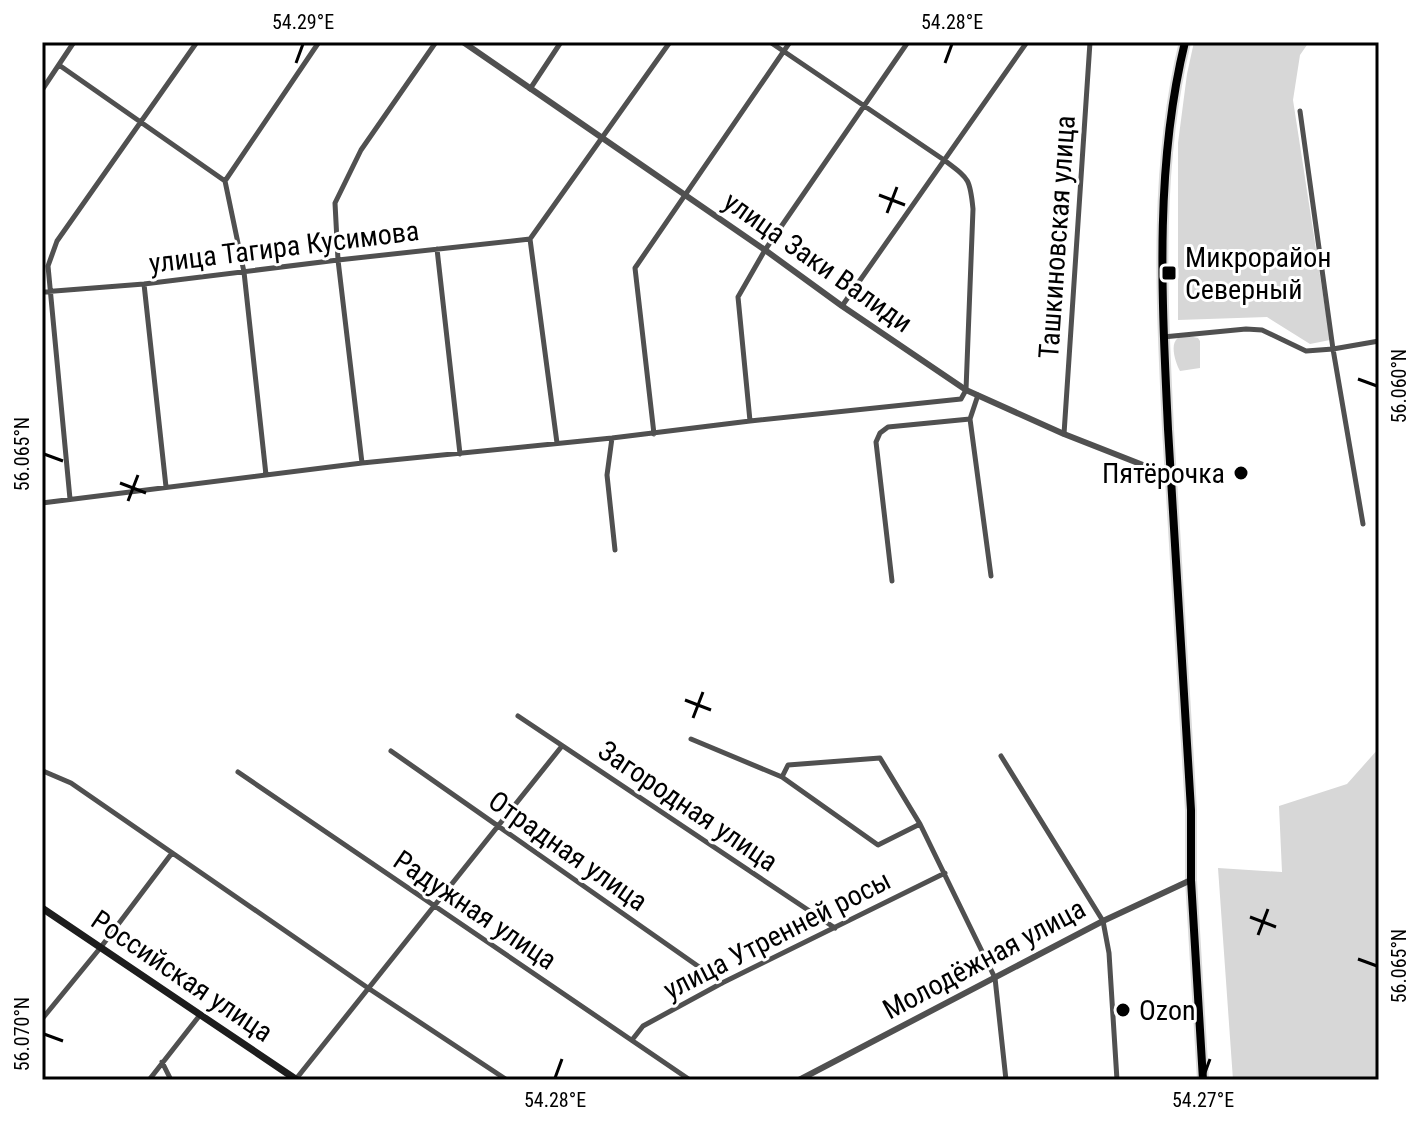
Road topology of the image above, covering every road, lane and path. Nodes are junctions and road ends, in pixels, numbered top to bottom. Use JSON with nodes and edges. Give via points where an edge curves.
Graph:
{"nodes":[{"id":1,"x":74,"y":42,"type":"edge"},
{"id":2,"x":197,"y":42,"type":"edge"},
{"id":3,"x":319,"y":42,"type":"edge"},
{"id":4,"x":436,"y":42,"type":"edge"},
{"id":5,"x":463,"y":42,"type":"edge"},
{"id":6,"x":561,"y":42,"type":"edge"},
{"id":7,"x":670,"y":42,"type":"edge"},
{"id":8,"x":770,"y":42,"type":"edge"},
{"id":9,"x":790,"y":42,"type":"edge"},
{"id":10,"x":908,"y":42,"type":"edge"},
{"id":11,"x":1027,"y":42,"type":"edge"},
{"id":12,"x":1090,"y":42,"type":"edge"},
{"id":13,"x":1185,"y":42,"type":"edge"},
{"id":14,"x":783,"y":51,"type":"junction"},
{"id":15,"x":59,"y":65,"type":"junction"},
{"id":16,"x":530,"y":89,"type":"junction"},
{"id":17,"x":42,"y":90,"type":"edge"},
{"id":18,"x":864,"y":106,"type":"junction"},
{"id":19,"x":1300,"y":111,"type":"dead end"},
{"id":20,"x":140,"y":122,"type":"junction"},
{"id":21,"x":602,"y":137,"type":"junction"},
{"id":22,"x":944,"y":160,"type":"junction"},
{"id":23,"x":225,"y":181,"type":"junction"},
{"id":24,"x":684,"y":196,"type":"junction"},
{"id":25,"x":530,"y":239,"type":"junction"},
{"id":26,"x":437,"y":249,"type":"junction"},
{"id":27,"x":765,"y":250,"type":"junction"},
{"id":28,"x":338,"y":260,"type":"junction"},
{"id":29,"x":244,"y":272,"type":"junction"},
{"id":30,"x":144,"y":284,"type":"junction"},
{"id":31,"x":51,"y":290,"type":"junction"},
{"id":32,"x":42,"y":292,"type":"edge"},
{"id":33,"x":842,"y":306,"type":"junction"},
{"id":34,"x":1163,"y":337,"type":"junction"},
{"id":35,"x":1379,"y":341,"type":"edge"},
{"id":36,"x":1333,"y":349,"type":"junction"},
{"id":37,"x":966,"y":390,"type":"junction"},
{"id":38,"x":978,"y":395,"type":"junction"},
{"id":39,"x":970,"y":419,"type":"junction"},
{"id":40,"x":750,"y":421,"type":"junction"},
{"id":41,"x":654,"y":434,"type":"junction"},
{"id":42,"x":1064,"y":434,"type":"junction"},
{"id":43,"x":612,"y":438,"type":"junction"},
{"id":44,"x":557,"y":443,"type":"junction"},
{"id":45,"x":460,"y":454,"type":"junction"},
{"id":46,"x":362,"y":463,"type":"junction"},
{"id":47,"x":266,"y":475,"type":"junction"},
{"id":48,"x":1171,"y":476,"type":"junction"},
{"id":49,"x":166,"y":487,"type":"junction"},
{"id":50,"x":70,"y":499,"type":"junction"},
{"id":51,"x":42,"y":503,"type":"edge"},
{"id":52,"x":1363,"y":524,"type":"dead end"},
{"id":53,"x":615,"y":550,"type":"dead end"},
{"id":54,"x":991,"y":576,"type":"dead end"},
{"id":55,"x":892,"y":581,"type":"dead end"},
{"id":56,"x":518,"y":716,"type":"dead end"},
{"id":57,"x":691,"y":739,"type":"dead end"},
{"id":58,"x":562,"y":746,"type":"junction"},
{"id":59,"x":391,"y":751,"type":"dead end"},
{"id":60,"x":1001,"y":756,"type":"dead end"},
{"id":61,"x":43,"y":771,"type":"edge"},
{"id":62,"x":238,"y":772,"type":"dead end"},
{"id":63,"x":782,"y":777,"type":"junction"},
{"id":64,"x":920,"y":824,"type":"junction"},
{"id":65,"x":497,"y":826,"type":"junction"},
{"id":66,"x":172,"y":853,"type":"junction"},
{"id":67,"x":945,"y":873,"type":"junction"},
{"id":68,"x":1191,"y":880,"type":"junction"},
{"id":69,"x":434,"y":906,"type":"junction"},
{"id":70,"x":42,"y":908,"type":"edge"},
{"id":71,"x":1103,"y":921,"type":"junction"},
{"id":72,"x":835,"y":928,"type":"junction"},
{"id":73,"x":101,"y":947,"type":"junction"},
{"id":74,"x":995,"y":978,"type":"junction"},
{"id":75,"x":722,"y":983,"type":"junction"},
{"id":76,"x":368,"y":988,"type":"junction"},
{"id":77,"x":200,"y":1014,"type":"junction"},
{"id":78,"x":42,"y":1019,"type":"edge"},
{"id":79,"x":632,"y":1040,"type":"junction"},
{"id":80,"x":162,"y":1062,"type":"junction"},
{"id":81,"x":149,"y":1080,"type":"edge"},
{"id":82,"x":171,"y":1080,"type":"edge"},
{"id":83,"x":297,"y":1080,"type":"edge"},
{"id":84,"x":507,"y":1080,"type":"edge"},
{"id":85,"x":690,"y":1080,"type":"edge"},
{"id":86,"x":799,"y":1080,"type":"edge"},
{"id":87,"x":1006,"y":1080,"type":"edge"},
{"id":88,"x":1117,"y":1080,"type":"edge"},
{"id":89,"x":1203,"y":1080,"type":"edge"}],
"edges":[{"from":1,"to":15,"type":"street"},
{"from":2,"to":20,"type":"street"},
{"from":3,"to":23,"type":"street"},
{"from":4,"to":28,"type":"street","via":[[361,150],[335,203]]},
{"from":5,"to":16,"type":"street","name":"улица Заки Валиди"},
{"from":6,"to":16,"type":"street"},
{"from":7,"to":21,"type":"street"},
{"from":8,"to":14,"type":"street"},
{"from":9,"to":14,"type":"street"},
{"from":10,"to":18,"type":"street"},
{"from":11,"to":22,"type":"street"},
{"from":12,"to":42,"type":"street","name":"Ташкиновская улица"},
{"from":13,"to":34,"type":"main road","via":[[1167,146],[1161,240]]},
{"from":14,"to":18,"type":"street"},
{"from":14,"to":24,"type":"street"},
{"from":15,"to":17,"type":"street"},
{"from":15,"to":20,"type":"street"},
{"from":16,"to":21,"type":"street","name":"улица Заки Валиди"},
{"from":18,"to":22,"type":"street"},
{"from":18,"to":27,"type":"street"},
{"from":19,"to":36,"type":"street"},
{"from":20,"to":23,"type":"street"},
{"from":20,"to":31,"type":"street","via":[[57,241],[48,266]]},
{"from":21,"to":24,"type":"street","name":"улица Заки Валиди"},
{"from":21,"to":25,"type":"street"},
{"from":22,"to":33,"type":"street"},
{"from":22,"to":37,"type":"street","via":[[970,183],[973,209]]},
{"from":23,"to":29,"type":"street"},
{"from":24,"to":27,"type":"street","name":"улица Заки Валиди"},
{"from":24,"to":41,"type":"street","via":[[635,268]]},
{"from":25,"to":26,"type":"street","name":"улица Тагира Кусимова"},
{"from":25,"to":44,"type":"street"},
{"from":26,"to":28,"type":"street","name":"улица Тагира Кусимова"},
{"from":26,"to":45,"type":"street"},
{"from":27,"to":33,"type":"street","name":"улица Заки Валиди"},
{"from":27,"to":40,"type":"street","via":[[738,297]]},
{"from":28,"to":29,"type":"street","name":"улица Тагира Кусимова"},
{"from":28,"to":46,"type":"street"},
{"from":29,"to":30,"type":"street","name":"улица Тагира Кусимова"},
{"from":29,"to":47,"type":"street"},
{"from":30,"to":31,"type":"street","name":"улица Тагира Кусимова"},
{"from":30,"to":49,"type":"street"},
{"from":31,"to":32,"type":"street","name":"улица Тагира Кусимова"},
{"from":31,"to":50,"type":"street"},
{"from":33,"to":37,"type":"street","name":"улица Заки Валиди"},
{"from":34,"to":36,"type":"street","via":[[1262,330],[1306,351]]},
{"from":34,"to":48,"type":"main road"},
{"from":35,"to":36,"type":"street"},
{"from":36,"to":52,"type":"street"},
{"from":37,"to":38,"type":"street","name":"улица Заки Валиди"},
{"from":37,"to":40,"type":"street","via":[[961,399]]},
{"from":38,"to":39,"type":"street"},
{"from":38,"to":42,"type":"street","name":"улица Заки Валиди"},
{"from":39,"to":54,"type":"street"},
{"from":39,"to":55,"type":"street","via":[[888,427],[880,433],[876,442]]},
{"from":40,"to":41,"type":"street"},
{"from":41,"to":43,"type":"street"},
{"from":42,"to":48,"type":"street","name":"улица Заки Валиди"},
{"from":43,"to":44,"type":"street"},
{"from":43,"to":53,"type":"street","via":[[607,475]]},
{"from":44,"to":45,"type":"street"},
{"from":45,"to":46,"type":"street"},
{"from":46,"to":47,"type":"street"},
{"from":47,"to":49,"type":"street"},
{"from":48,"to":68,"type":"main road"},
{"from":49,"to":50,"type":"street"},
{"from":50,"to":51,"type":"street"},
{"from":56,"to":58,"type":"street","name":"Загородная улица"},
{"from":57,"to":63,"type":"street"},
{"from":58,"to":65,"type":"street"},
{"from":58,"to":72,"type":"street","name":"Загородная улица"},
{"from":59,"to":65,"type":"street","name":"Отрадная улица"},
{"from":60,"to":71,"type":"street"},
{"from":61,"to":66,"type":"street","via":[[71,783]]},
{"from":62,"to":69,"type":"street","name":"Радужная улица"},
{"from":63,"to":64,"type":"street","via":[[878,845]]},
{"from":63,"to":64,"type":"street","via":[[788,765],[880,758]]},
{"from":64,"to":67,"type":"street"},
{"from":65,"to":69,"type":"street"},
{"from":65,"to":75,"type":"street","name":"Отрадная улица"},
{"from":66,"to":73,"type":"street"},
{"from":66,"to":76,"type":"street"},
{"from":67,"to":72,"type":"street","name":"улица Утренней росы"},
{"from":67,"to":74,"type":"street"},
{"from":68,"to":71,"type":"street","name":"Молодёжная улица"},
{"from":68,"to":89,"type":"main road"},
{"from":69,"to":76,"type":"street"},
{"from":69,"to":79,"type":"street","name":"Радужная улица"},
{"from":70,"to":73,"type":"main road","name":"Российская улица"},
{"from":71,"to":74,"type":"street","name":"Молодёжная улица"},
{"from":71,"to":88,"type":"street"},
{"from":72,"to":75,"type":"street","name":"улица Утренней росы"},
{"from":73,"to":77,"type":"main road","name":"Российская улица"},
{"from":73,"to":78,"type":"street"},
{"from":74,"to":86,"type":"street","name":"Молодёжная улица"},
{"from":74,"to":87,"type":"street"},
{"from":75,"to":79,"type":"street","name":"улица Утренней росы","via":[[643,1026]]},
{"from":76,"to":83,"type":"street"},
{"from":76,"to":84,"type":"street"},
{"from":77,"to":80,"type":"street"},
{"from":77,"to":83,"type":"main road","name":"Российская улица"},
{"from":79,"to":85,"type":"street","name":"Радужная улица"},
{"from":80,"to":81,"type":"street"},
{"from":80,"to":82,"type":"street"}]}
